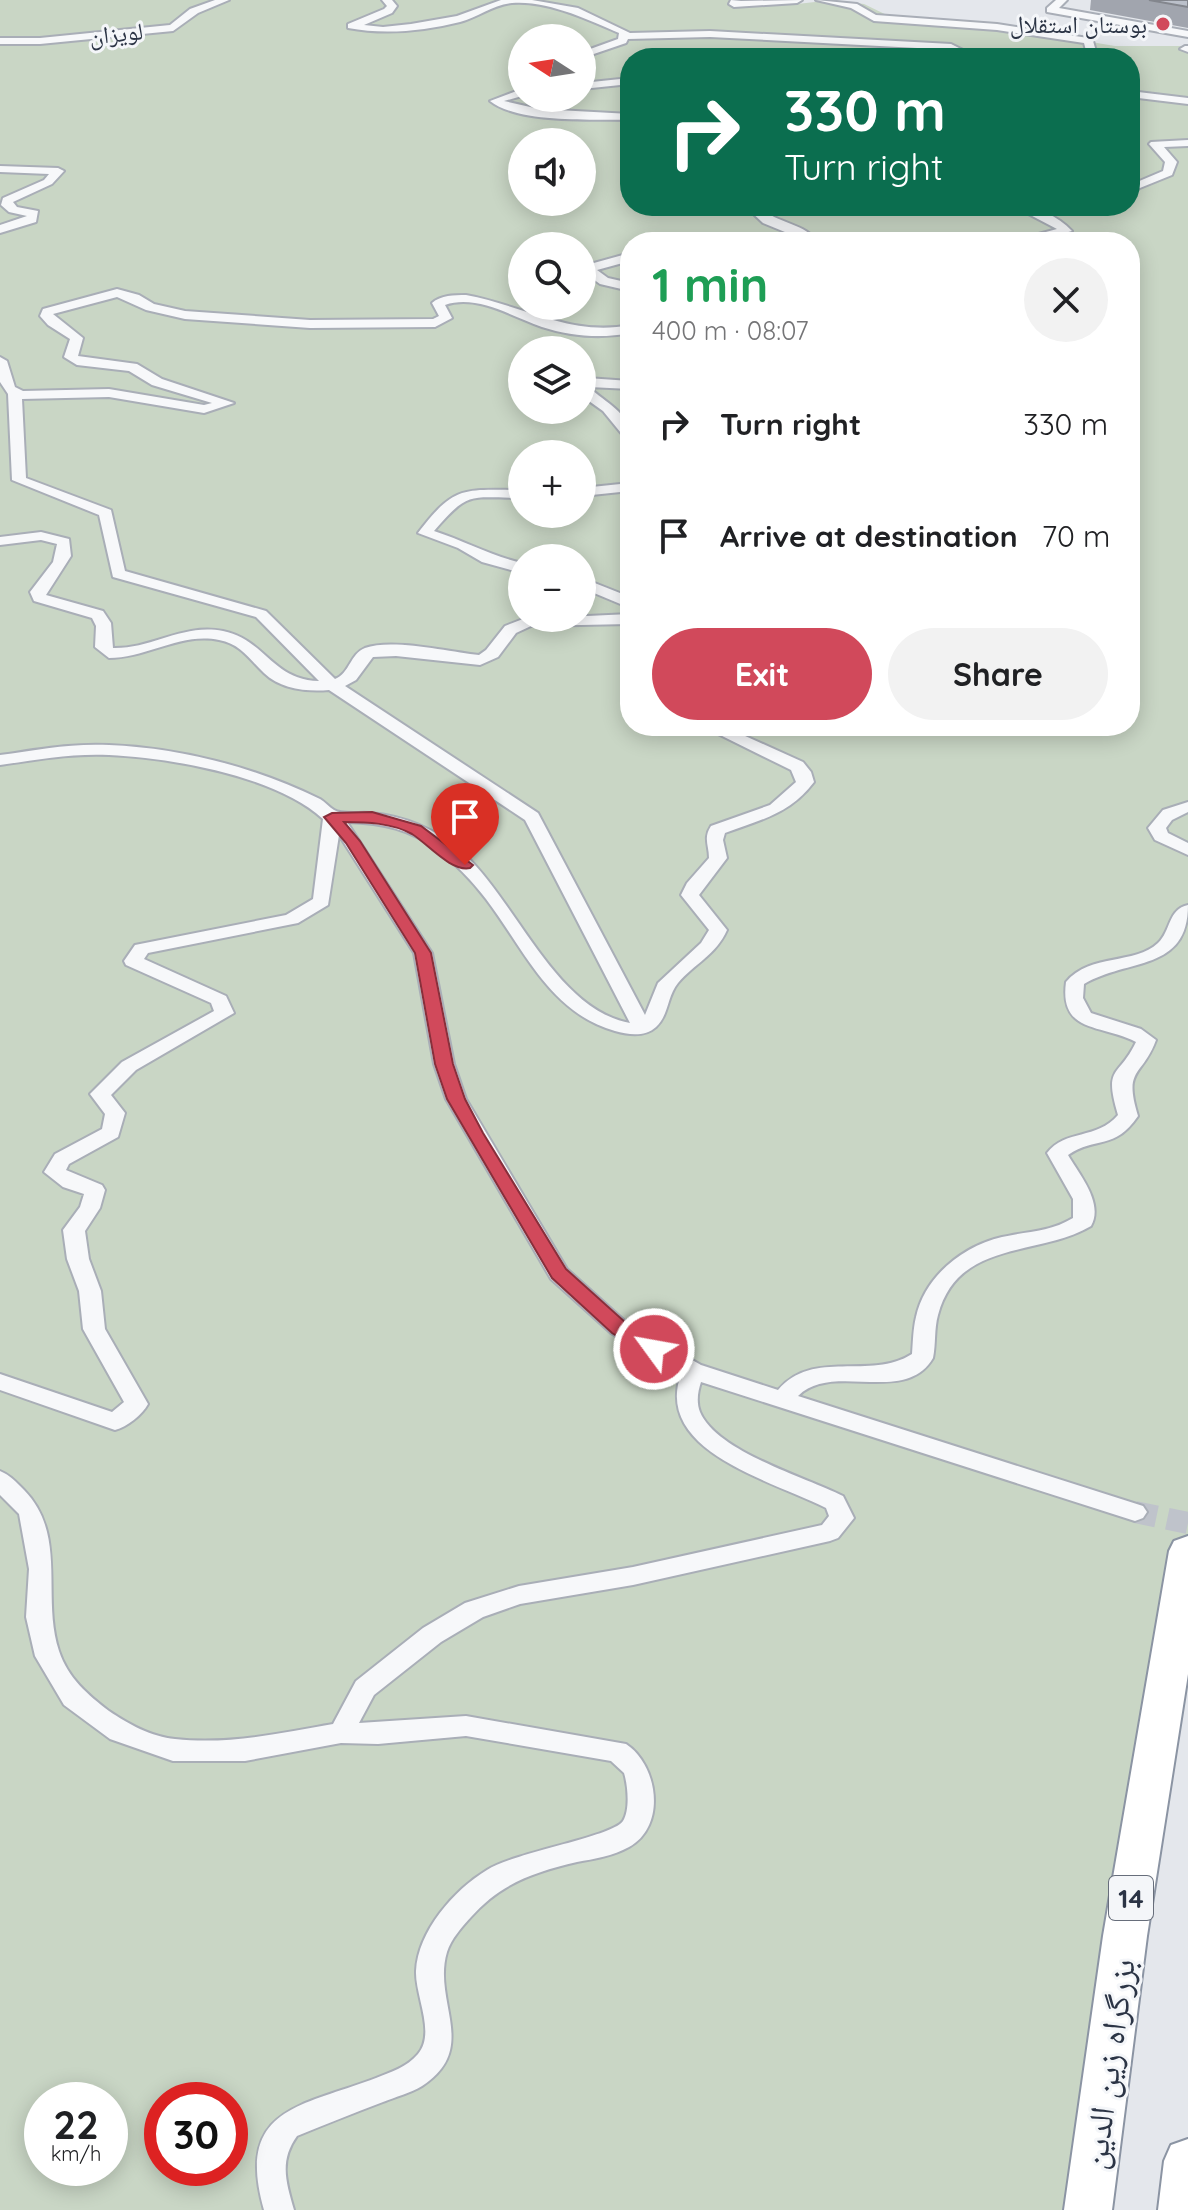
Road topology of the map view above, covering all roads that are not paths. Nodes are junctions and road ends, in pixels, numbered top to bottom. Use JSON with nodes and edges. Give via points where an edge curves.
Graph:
{"nodes":[{"id":1,"x":223,"y":0,"type":"edge"},
{"id":2,"x":387,"y":0,"type":"edge"},
{"id":3,"x":736,"y":0,"type":"edge"},
{"id":4,"x":797,"y":0,"type":"edge"},
{"id":5,"x":821,"y":0,"type":"edge"},
{"id":6,"x":1062,"y":0,"type":"edge"},
{"id":7,"x":1188,"y":34,"type":"edge"},
{"id":8,"x":626,"y":36,"type":"junction"},
{"id":9,"x":0,"y":41,"type":"edge"},
{"id":10,"x":953,"y":48,"type":"edge"},
{"id":11,"x":1090,"y":48,"type":"edge"},
{"id":12,"x":596,"y":50,"type":"edge"},
{"id":13,"x":596,"y":72,"type":"edge"},
{"id":14,"x":620,"y":73,"type":"edge"},
{"id":15,"x":620,"y":82,"type":"edge"},
{"id":16,"x":596,"y":85,"type":"edge"},
{"id":17,"x":1140,"y":95,"type":"edge"},
{"id":18,"x":508,"y":97,"type":"edge"},
{"id":19,"x":1188,"y":101,"type":"edge"},
{"id":20,"x":508,"y":108,"type":"edge"},
{"id":21,"x":545,"y":112,"type":"edge"},
{"id":22,"x":620,"y":116,"type":"edge"},
{"id":23,"x":1188,"y":143,"type":"edge"},
{"id":24,"x":0,"y":169,"type":"edge"},
{"id":25,"x":1140,"y":185,"type":"edge"},
{"id":26,"x":762,"y":216,"type":"edge"},
{"id":27,"x":1042,"y":216,"type":"edge"},
{"id":28,"x":0,"y":229,"type":"edge"},
{"id":29,"x":796,"y":232,"type":"edge"},
{"id":30,"x":1064,"y":232,"type":"edge"},
{"id":31,"x":620,"y":260,"type":"edge"},
{"id":32,"x":620,"y":285,"type":"edge"},
{"id":33,"x":620,"y":330,"type":"edge"},
{"id":34,"x":0,"y":361,"type":"edge"},
{"id":35,"x":620,"y":384,"type":"edge"},
{"id":36,"x":15,"y":393,"type":"junction"},
{"id":37,"x":620,"y":425,"type":"edge"},
{"id":38,"x":620,"y":488,"type":"edge"},
{"id":39,"x":596,"y":491,"type":"edge"},
{"id":40,"x":508,"y":494,"type":"edge"},
{"id":41,"x":0,"y":541,"type":"edge"},
{"id":42,"x":508,"y":564,"type":"edge"},
{"id":43,"x":596,"y":589,"type":"edge"},
{"id":44,"x":620,"y":599,"type":"edge"},
{"id":45,"x":620,"y":619,"type":"edge"},
{"id":46,"x":332,"y":685,"type":"junction"},
{"id":47,"x":732,"y":736,"type":"edge"},
{"id":48,"x":0,"y":760,"type":"edge"},
{"id":49,"x":1188,"y":807,"type":"edge"},
{"id":50,"x":332,"y":817,"type":"junction"},
{"id":51,"x":1188,"y":850,"type":"edge"},
{"id":52,"x":1188,"y":910,"type":"edge"},
{"id":53,"x":642,"y":1027,"type":"junction"},
{"id":54,"x":693,"y":1371,"type":"junction"},
{"id":55,"x":0,"y":1382,"type":"edge"},
{"id":56,"x":781,"y":1401,"type":"junction"},
{"id":57,"x":0,"y":1480,"type":"edge"},
{"id":58,"x":1135,"y":1512,"type":"tunnel mouth"},
{"id":59,"x":1185,"y":1569,"type":"edge"},
{"id":60,"x":341,"y":1733,"type":"junction"},
{"id":61,"x":1188,"y":2161,"type":"edge"},
{"id":62,"x":279,"y":2210,"type":"edge"},
{"id":63,"x":1088,"y":2210,"type":"edge"},
{"id":64,"x":1182,"y":2210,"type":"edge"}],
"edges":[{"from":1,"to":9,"type":"street","name":"لویزان","via":[[194,11],[173,28]]},
{"from":2,"to":8,"type":"street","via":[[392,6],[388,11],[352,26],[411,27],[459,19],[514,0],[574,10],[622,29]]},
{"from":3,"to":4,"type":"street","via":[[734,4]]},
{"from":5,"to":11,"type":"street","via":[[854,6],[874,18],[997,27],[1088,41]]},
{"from":6,"to":7,"type":"street","via":[[1051,10]]},
{"from":8,"to":10,"type":"street","via":[[710,34]]},
{"from":8,"to":12,"type":"street"},
{"from":13,"to":14,"type":"street"},
{"from":15,"to":16,"type":"street"},
{"from":17,"to":19,"type":"street"},
{"from":18,"to":20,"type":"street","via":[[495,101]]},
{"from":21,"to":22,"type":"street"},
{"from":23,"to":25,"type":"street","via":[[1155,144],[1171,162],[1168,173]]},
{"from":24,"to":28,"type":"street","via":[[58,171],[48,182],[7,200],[13,210],[34,214]]},
{"from":26,"to":29,"type":"street"},
{"from":27,"to":30,"type":"street"},
{"from":31,"to":32,"type":"street","via":[[587,269]]},
{"from":33,"to":36,"type":"street","via":[[560,328],[513,309],[455,299],[438,303],[446,318],[435,323],[278,323],[165,312],[117,293],[47,312],[51,323],[77,338],[71,357],[132,367],[157,382],[227,403],[204,409],[109,393]]},
{"from":34,"to":36,"type":"street"},
{"from":35,"to":37,"type":"street","via":[[587,382],[582,387]]},
{"from":36,"to":46,"type":"street","via":[[19,480],[106,513],[118,574],[261,614]]},
{"from":38,"to":39,"type":"street"},
{"from":40,"to":42,"type":"street","via":[[467,494],[453,500],[425,533]]},
{"from":41,"to":46,"type":"street","via":[[41,535],[64,542],[65,554],[39,598],[100,617],[103,647],[109,653],[129,654],[200,633],[216,635],[246,645],[276,676]]},
{"from":43,"to":44,"type":"street"},
{"from":45,"to":46,"type":"street","via":[[517,625],[489,658],[480,660],[369,652],[350,678]]},
{"from":46,"to":53,"type":"street","via":[[532,817]]},
{"from":47,"to":53,"type":"street","via":[[797,766],[805,782],[786,806],[717,830],[717,862],[692,884],[690,895],[718,930],[714,941],[664,987],[654,1019]]},
{"from":48,"to":50,"type":"street","via":[[109,750],[196,761],[297,793]]},
{"from":49,"to":51,"type":"street","via":[[1161,819],[1157,828],[1161,836]]},
{"from":50,"to":53,"type":"street","via":[[372,817],[416,829],[439,844],[490,893],[552,984],[573,1003],[603,1021]]},
{"from":50,"to":54,"type":"street","via":[[423,953],[456,1099],[559,1274],[619,1328]]},
{"from":50,"to":55,"type":"street","via":[[322,901],[292,919],[142,949],[133,961],[219,1000],[224,1013],[129,1066],[100,1094],[115,1113],[111,1132],[62,1159],[54,1172],[95,1190],[74,1230],[78,1259],[90,1291],[94,1329],[137,1404],[115,1422]]},
{"from":52,"to":56,"type":"street","via":[[1164,948],[1092,971],[1075,982],[1074,1009],[1085,1018],[1133,1030],[1146,1040],[1123,1070],[1120,1080],[1128,1116],[1117,1132],[1095,1141],[1070,1142],[1057,1153],[1083,1199],[1084,1221],[1064,1235],[988,1248],[966,1263],[942,1285],[927,1315],[922,1358],[900,1371],[826,1373],[793,1383]]},
{"from":54,"to":56,"type":"street"},
{"from":54,"to":60,"type":"street","via":[[686,1392],[689,1414],[703,1434],[835,1502],[842,1518],[838,1526],[732,1555],[519,1595],[474,1610],[432,1635],[365,1688]]},
{"from":56,"to":58,"type":"street"},
{"from":57,"to":60,"type":"street","via":[[30,1511],[41,1569],[38,1617],[48,1656],[73,1698],[119,1732],[173,1750],[245,1750]]},
{"from":59,"to":63,"type":"highway","name":"بزرگراه زین الدین","number":"14","via":[[1125,1936]]},
{"from":60,"to":62,"type":"street","via":[[466,1726],[617,1751],[630,1759],[641,1777],[639,1819],[628,1834],[601,1846],[537,1859],[505,1872],[477,1892],[433,1952],[431,1980],[441,2037],[437,2054],[410,2078],[287,2126],[269,2158]]},
{"from":61,"to":64,"type":"highway"}]}
